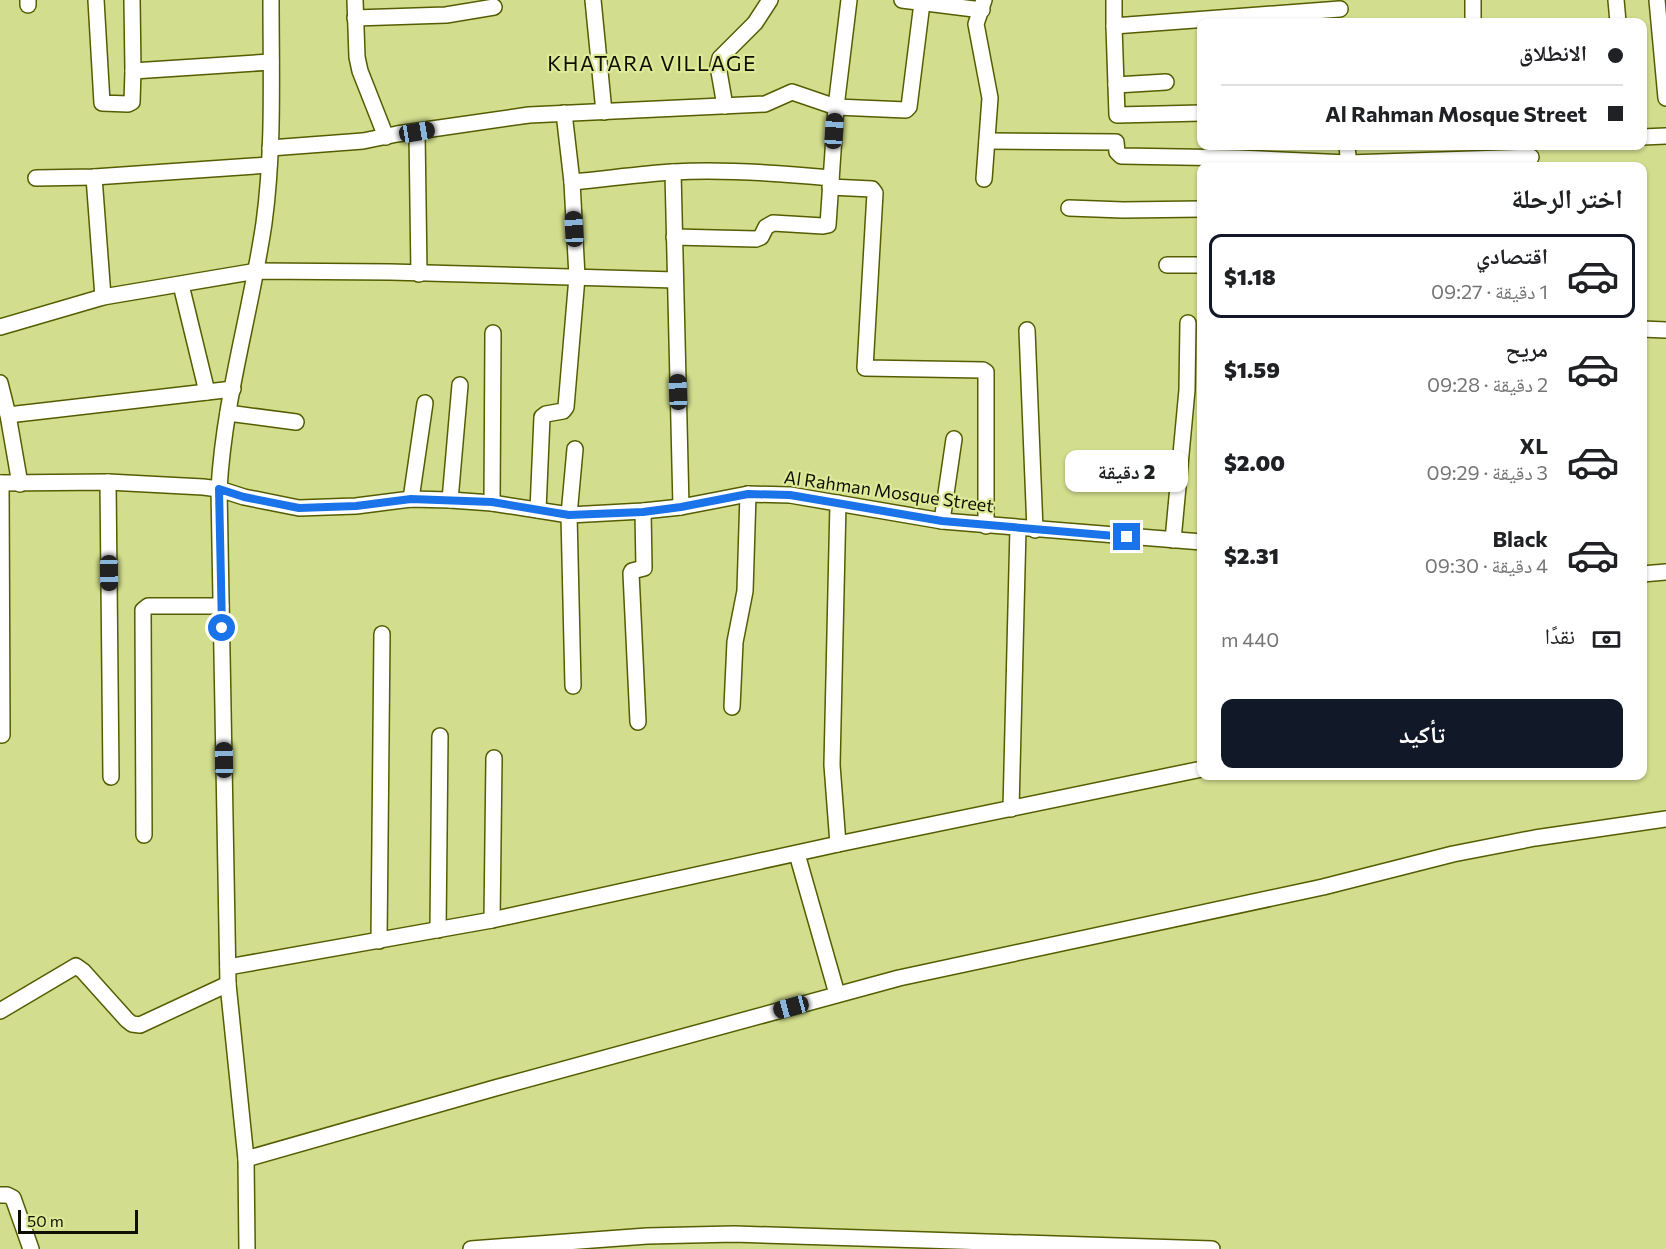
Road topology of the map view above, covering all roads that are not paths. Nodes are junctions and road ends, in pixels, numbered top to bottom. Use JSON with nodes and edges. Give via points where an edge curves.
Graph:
{"nodes":[{"id":1,"x":96,"y":0,"type":"edge"},
{"id":2,"x":132,"y":0,"type":"edge"},
{"id":3,"x":270,"y":0,"type":"edge"},
{"id":4,"x":355,"y":0,"type":"edge"},
{"id":5,"x":593,"y":0,"type":"edge"},
{"id":6,"x":770,"y":0,"type":"edge"},
{"id":7,"x":849,"y":0,"type":"edge"},
{"id":8,"x":902,"y":0,"type":"edge"},
{"id":9,"x":1114,"y":0,"type":"edge"},
{"id":10,"x":1473,"y":0,"type":"edge"},
{"id":11,"x":1616,"y":0,"type":"edge"},
{"id":12,"x":1657,"y":0,"type":"edge"},
{"id":13,"x":922,"y":3,"type":"junction"},
{"id":14,"x":983,"y":5,"type":"edge"},
{"id":15,"x":494,"y":7,"type":"dead end"},
{"id":16,"x":1340,"y":10,"type":"edge"},
{"id":17,"x":355,"y":18,"type":"junction"},
{"id":18,"x":1227,"y":18,"type":"edge"},
{"id":19,"x":1473,"y":18,"type":"edge"},
{"id":20,"x":1618,"y":18,"type":"edge"},
{"id":21,"x":1197,"y":20,"type":"edge"},
{"id":22,"x":1114,"y":26,"type":"junction"},
{"id":23,"x":1664,"y":52,"type":"edge"},
{"id":24,"x":271,"y":62,"type":"junction"},
{"id":25,"x":133,"y":71,"type":"junction"},
{"id":26,"x":1166,"y":82,"type":"dead end"},
{"id":27,"x":1116,"y":85,"type":"junction"},
{"id":28,"x":1666,"y":98,"type":"edge"},
{"id":29,"x":725,"y":106,"type":"junction"},
{"id":30,"x":836,"y":107,"type":"junction"},
{"id":31,"x":564,"y":112,"type":"junction"},
{"id":32,"x":604,"y":112,"type":"junction"},
{"id":33,"x":1197,"y":113,"type":"edge"},
{"id":34,"x":1117,"y":116,"type":"junction"},
{"id":35,"x":417,"y":132,"type":"junction"},
{"id":36,"x":386,"y":136,"type":"junction"},
{"id":37,"x":1666,"y":136,"type":"edge"},
{"id":38,"x":1647,"y":137,"type":"edge"},
{"id":39,"x":987,"y":141,"type":"junction"},
{"id":40,"x":1116,"y":142,"type":"junction"},
{"id":41,"x":270,"y":148,"type":"junction"},
{"id":42,"x":1531,"y":156,"type":"edge"},
{"id":43,"x":1238,"y":162,"type":"edge"},
{"id":44,"x":1410,"y":162,"type":"edge"},
{"id":45,"x":269,"y":165,"type":"junction"},
{"id":46,"x":674,"y":172,"type":"junction"},
{"id":47,"x":94,"y":177,"type":"junction"},
{"id":48,"x":36,"y":178,"type":"dead end"},
{"id":49,"x":984,"y":179,"type":"dead end"},
{"id":50,"x":572,"y":182,"type":"junction"},
{"id":51,"x":830,"y":183,"type":"junction"},
{"id":52,"x":1070,"y":208,"type":"dead end"},
{"id":53,"x":1197,"y":209,"type":"edge"},
{"id":54,"x":674,"y":237,"type":"junction"},
{"id":55,"x":1167,"y":266,"type":"dead end"},
{"id":56,"x":1197,"y":266,"type":"edge"},
{"id":57,"x":256,"y":271,"type":"junction"},
{"id":58,"x":419,"y":274,"type":"junction"},
{"id":59,"x":577,"y":277,"type":"junction"},
{"id":60,"x":675,"y":280,"type":"junction"},
{"id":61,"x":181,"y":285,"type":"junction"},
{"id":62,"x":103,"y":297,"type":"junction"},
{"id":63,"x":1188,"y":323,"type":"dead end"},
{"id":64,"x":0,"y":327,"type":"edge"},
{"id":65,"x":1647,"y":329,"type":"edge"},
{"id":66,"x":1027,"y":330,"type":"dead end"},
{"id":67,"x":1666,"y":330,"type":"edge"},
{"id":68,"x":493,"y":333,"type":"dead end"},
{"id":69,"x":0,"y":383,"type":"edge"},
{"id":70,"x":460,"y":385,"type":"dead end"},
{"id":71,"x":233,"y":389,"type":"junction"},
{"id":72,"x":207,"y":392,"type":"junction"},
{"id":73,"x":424,"y":403,"type":"dead end"},
{"id":74,"x":228,"y":413,"type":"junction"},
{"id":75,"x":8,"y":415,"type":"junction"},
{"id":76,"x":297,"y":422,"type":"dead end"},
{"id":77,"x":954,"y":439,"type":"dead end"},
{"id":78,"x":575,"y":449,"type":"dead end"},
{"id":79,"x":108,"y":482,"type":"junction"},
{"id":80,"x":1,"y":483,"type":"edge"},
{"id":81,"x":20,"y":484,"type":"junction"},
{"id":82,"x":219,"y":489,"type":"junction"},
{"id":83,"x":748,"y":494,"type":"junction"},
{"id":84,"x":411,"y":499,"type":"junction"},
{"id":85,"x":450,"y":500,"type":"junction"},
{"id":86,"x":492,"y":502,"type":"junction"},
{"id":87,"x":838,"y":503,"type":"junction"},
{"id":88,"x":681,"y":507,"type":"junction"},
{"id":89,"x":538,"y":510,"type":"junction"},
{"id":90,"x":643,"y":512,"type":"junction"},
{"id":91,"x":569,"y":515,"type":"junction"},
{"id":92,"x":942,"y":521,"type":"junction"},
{"id":93,"x":986,"y":526,"type":"junction"},
{"id":94,"x":1018,"y":528,"type":"junction"},
{"id":95,"x":1035,"y":530,"type":"junction"},
{"id":96,"x":1173,"y":540,"type":"junction"},
{"id":97,"x":1197,"y":542,"type":"edge"},
{"id":98,"x":1666,"y":572,"type":"edge"},
{"id":99,"x":1647,"y":574,"type":"edge"},
{"id":100,"x":221,"y":606,"type":"junction"},
{"id":101,"x":382,"y":634,"type":"dead end"},
{"id":102,"x":573,"y":686,"type":"dead end"},
{"id":103,"x":732,"y":707,"type":"dead end"},
{"id":104,"x":638,"y":722,"type":"dead end"},
{"id":105,"x":2,"y":735,"type":"dead end"},
{"id":106,"x":440,"y":736,"type":"dead end"},
{"id":107,"x":494,"y":758,"type":"dead end"},
{"id":108,"x":1197,"y":771,"type":"edge"},
{"id":109,"x":111,"y":777,"type":"dead end"},
{"id":110,"x":1011,"y":808,"type":"junction"},
{"id":111,"x":1666,"y":819,"type":"edge"},
{"id":112,"x":144,"y":835,"type":"dead end"},
{"id":113,"x":838,"y":844,"type":"junction"},
{"id":114,"x":797,"y":854,"type":"junction"},
{"id":115,"x":492,"y":920,"type":"junction"},
{"id":116,"x":438,"y":930,"type":"junction"},
{"id":117,"x":379,"y":941,"type":"junction"},
{"id":118,"x":228,"y":967,"type":"junction"},
{"id":119,"x":228,"y":984,"type":"junction"},
{"id":120,"x":837,"y":994,"type":"junction"},
{"id":121,"x":0,"y":1011,"type":"edge"},
{"id":122,"x":246,"y":1160,"type":"junction"},
{"id":123,"x":0,"y":1195,"type":"edge"},
{"id":124,"x":31,"y":1249,"type":"edge"},
{"id":125,"x":248,"y":1249,"type":"edge"},
{"id":126,"x":471,"y":1249,"type":"edge"},
{"id":127,"x":1212,"y":1249,"type":"edge"}],
"edges":[{"from":1,"to":25,"type":"street","via":[[102,103],[132,102]]},
{"from":2,"to":25,"type":"street"},
{"from":3,"to":24,"type":"street"},
{"from":4,"to":17,"type":"street"},
{"from":5,"to":32,"type":"street"},
{"from":6,"to":29,"type":"street","via":[[755,23],[720,58]]},
{"from":7,"to":30,"type":"street"},
{"from":8,"to":13,"type":"street"},
{"from":9,"to":22,"type":"street"},
{"from":10,"to":19,"type":"street"},
{"from":11,"to":20,"type":"street"},
{"from":12,"to":23,"type":"street"},
{"from":13,"to":14,"type":"street"},
{"from":13,"to":30,"type":"street","via":[[908,109]]},
{"from":14,"to":39,"type":"street","via":[[976,24],[990,98]]},
{"from":15,"to":17,"type":"street","via":[[446,15]]},
{"from":16,"to":18,"type":"street"},
{"from":17,"to":36,"type":"street","via":[[360,71]]},
{"from":21,"to":22,"type":"street"},
{"from":22,"to":27,"type":"street"},
{"from":23,"to":28,"type":"street"},
{"from":24,"to":25,"type":"street"},
{"from":24,"to":41,"type":"street"},
{"from":26,"to":27,"type":"street"},
{"from":27,"to":34,"type":"street"},
{"from":29,"to":30,"type":"street","via":[[765,104],[792,92]]},
{"from":29,"to":32,"type":"street"},
{"from":30,"to":51,"type":"street"},
{"from":31,"to":32,"type":"street"},
{"from":31,"to":35,"type":"street"},
{"from":31,"to":50,"type":"street"},
{"from":33,"to":34,"type":"street"},
{"from":34,"to":40,"type":"street"},
{"from":35,"to":36,"type":"street"},
{"from":35,"to":58,"type":"street"},
{"from":36,"to":41,"type":"street","via":[[348,143]]},
{"from":37,"to":38,"type":"street"},
{"from":39,"to":40,"type":"street"},
{"from":39,"to":49,"type":"street"},
{"from":40,"to":43,"type":"street","via":[[1121,156]]},
{"from":41,"to":45,"type":"street"},
{"from":42,"to":44,"type":"street"},
{"from":45,"to":47,"type":"street"},
{"from":45,"to":57,"type":"street"},
{"from":46,"to":50,"type":"street"},
{"from":46,"to":51,"type":"street","via":[[750,172]]},
{"from":46,"to":54,"type":"street"},
{"from":47,"to":48,"type":"street"},
{"from":47,"to":62,"type":"street"},
{"from":50,"to":59,"type":"street"},
{"from":51,"to":54,"type":"street","via":[[827,226],[773,223],[756,239]]},
{"from":51,"to":93,"type":"street","via":[[872,189],[875,193],[865,368],[986,372]]},
{"from":52,"to":53,"type":"street"},
{"from":54,"to":60,"type":"street"},
{"from":55,"to":56,"type":"street"},
{"from":57,"to":58,"type":"street"},
{"from":57,"to":61,"type":"street"},
{"from":57,"to":71,"type":"street"},
{"from":58,"to":59,"type":"street"},
{"from":59,"to":60,"type":"street"},
{"from":59,"to":89,"type":"street","via":[[566,407],[542,417]]},
{"from":60,"to":88,"type":"street"},
{"from":61,"to":62,"type":"street"},
{"from":61,"to":72,"type":"street"},
{"from":62,"to":64,"type":"street"},
{"from":63,"to":96,"type":"street","via":[[1187,390]]},
{"from":65,"to":67,"type":"street"},
{"from":66,"to":95,"type":"street"},
{"from":68,"to":86,"type":"street"},
{"from":69,"to":75,"type":"street"},
{"from":70,"to":85,"type":"street"},
{"from":71,"to":72,"type":"street"},
{"from":71,"to":74,"type":"street"},
{"from":72,"to":75,"type":"street"},
{"from":73,"to":84,"type":"street"},
{"from":74,"to":76,"type":"street"},
{"from":74,"to":82,"type":"street"},
{"from":75,"to":81,"type":"street"},
{"from":77,"to":92,"type":"street"},
{"from":78,"to":91,"type":"street"},
{"from":79,"to":81,"type":"street","name":"Al Rahman Mosque Street"},
{"from":79,"to":82,"type":"street","name":"Al Rahman Mosque Street"},
{"from":79,"to":109,"type":"street"},
{"from":80,"to":81,"type":"street","name":"Al Rahman Mosque Street"},
{"from":80,"to":105,"type":"street"},
{"from":82,"to":84,"type":"street","name":"Al Rahman Mosque Street","via":[[299,508]]},
{"from":82,"to":100,"type":"street"},
{"from":83,"to":87,"type":"street","name":"Al Rahman Mosque Street","via":[[790,495]]},
{"from":83,"to":88,"type":"street","name":"Al Rahman Mosque Street"},
{"from":83,"to":103,"type":"street","via":[[745,591],[735,642]]},
{"from":84,"to":85,"type":"street","name":"Al Rahman Mosque Street"},
{"from":85,"to":86,"type":"street","name":"Al Rahman Mosque Street"},
{"from":86,"to":89,"type":"street","name":"Al Rahman Mosque Street"},
{"from":87,"to":92,"type":"street","name":"Al Rahman Mosque Street"},
{"from":87,"to":113,"type":"street","via":[[832,765]]},
{"from":88,"to":90,"type":"street","name":"Al Rahman Mosque Street"},
{"from":89,"to":91,"type":"street","name":"Al Rahman Mosque Street"},
{"from":90,"to":91,"type":"street","name":"Al Rahman Mosque Street"},
{"from":90,"to":104,"type":"street","via":[[645,566],[631,573]]},
{"from":91,"to":102,"type":"street"},
{"from":92,"to":93,"type":"street","name":"Al Rahman Mosque Street"},
{"from":93,"to":94,"type":"street","name":"Al Rahman Mosque Street"},
{"from":94,"to":95,"type":"street","name":"Al Rahman Mosque Street"},
{"from":94,"to":110,"type":"street"},
{"from":95,"to":96,"type":"street","name":"Al Rahman Mosque Street"},
{"from":96,"to":97,"type":"street","name":"Al Rahman Mosque Street"},
{"from":98,"to":99,"type":"street"},
{"from":100,"to":112,"type":"street","via":[[151,605],[143,610]]},
{"from":100,"to":118,"type":"street"},
{"from":101,"to":117,"type":"street"},
{"from":106,"to":116,"type":"street"},
{"from":107,"to":115,"type":"street"},
{"from":108,"to":110,"type":"street"},
{"from":110,"to":113,"type":"street"},
{"from":111,"to":120,"type":"street","via":[[1454,854],[1323,887]]},
{"from":113,"to":114,"type":"street"},
{"from":114,"to":115,"type":"street"},
{"from":114,"to":120,"type":"street"},
{"from":115,"to":116,"type":"street"},
{"from":116,"to":117,"type":"street"},
{"from":117,"to":118,"type":"street"},
{"from":118,"to":119,"type":"street"},
{"from":119,"to":121,"type":"street","via":[[136,1025],[76,966]]},
{"from":119,"to":122,"type":"street"},
{"from":120,"to":122,"type":"street"},
{"from":122,"to":125,"type":"street"},
{"from":123,"to":124,"type":"street","via":[[13,1198]]},
{"from":126,"to":127,"type":"street","via":[[734,1234]]}]}
